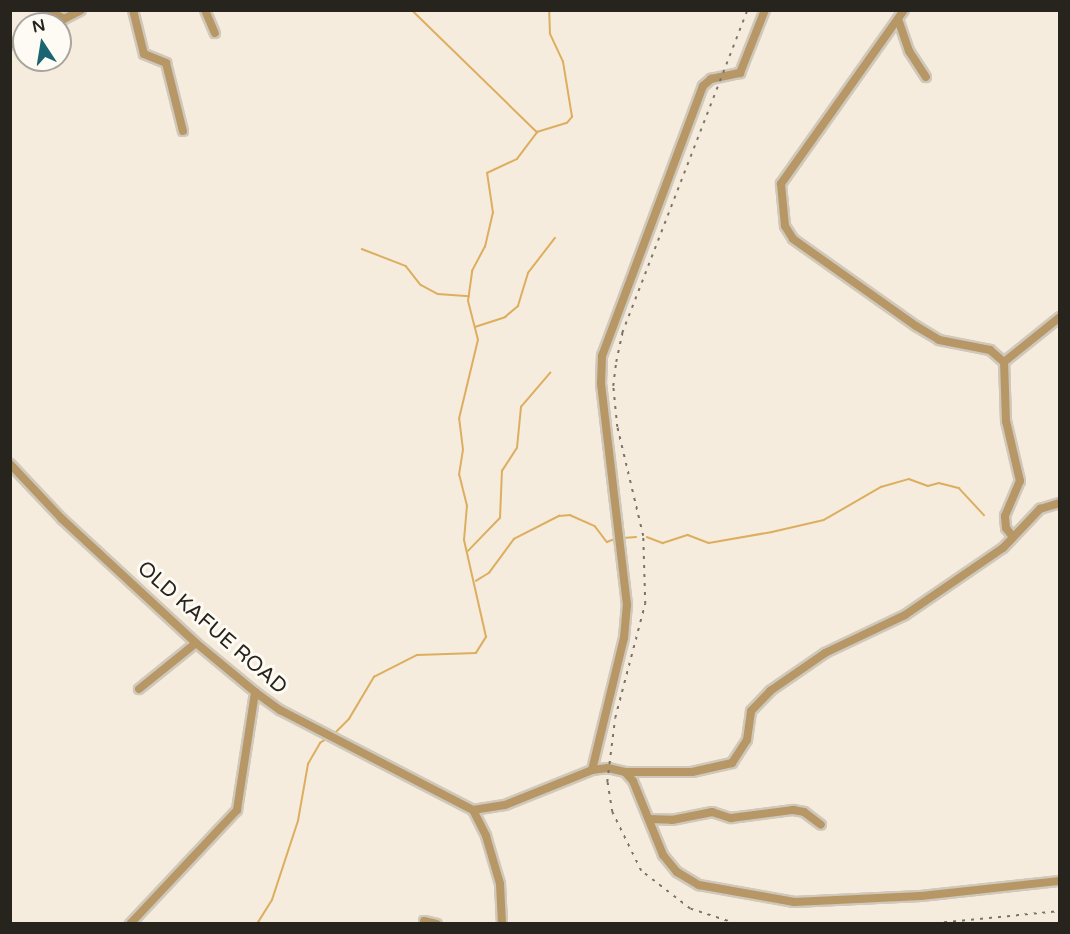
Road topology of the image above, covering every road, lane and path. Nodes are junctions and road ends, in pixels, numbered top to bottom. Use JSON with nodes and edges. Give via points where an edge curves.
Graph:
{"nodes":[{"id":1,"x":133,"y":10,"type":"edge"},
{"id":2,"x":205,"y":10,"type":"edge"},
{"id":3,"x":765,"y":10,"type":"edge"},
{"id":4,"x":904,"y":10,"type":"edge"},
{"id":5,"x":898,"y":19,"type":"junction"},
{"id":6,"x":215,"y":33,"type":"dead end"},
{"id":7,"x":926,"y":77,"type":"dead end"},
{"id":8,"x":183,"y":131,"type":"dead end"},
{"id":9,"x":1059,"y":317,"type":"edge"},
{"id":10,"x":1004,"y":362,"type":"junction"},
{"id":11,"x":11,"y":464,"type":"edge"},
{"id":12,"x":1059,"y":503,"type":"edge"},
{"id":13,"x":1013,"y":537,"type":"junction"},
{"id":14,"x":196,"y":643,"type":"junction"},
{"id":15,"x":139,"y":689,"type":"dead end"},
{"id":16,"x":255,"y":692,"type":"junction"},
{"id":17,"x":592,"y":770,"type":"junction"},
{"id":18,"x":625,"y":772,"type":"junction"},
{"id":19,"x":473,"y":810,"type":"junction"},
{"id":20,"x":649,"y":819,"type":"junction"},
{"id":21,"x":821,"y":825,"type":"dead end"},
{"id":22,"x":1059,"y":881,"type":"edge"},
{"id":23,"x":424,"y":921,"type":"dead end"},
{"id":24,"x":130,"y":924,"type":"edge"},
{"id":25,"x":437,"y":924,"type":"edge"},
{"id":26,"x":502,"y":924,"type":"edge"}],
"edges":[{"from":1,"to":8,"type":"street","via":[[144,54],[166,63]]},
{"from":2,"to":6,"type":"street"},
{"from":3,"to":17,"type":"street","via":[[740,73],[711,79],[703,86],[602,356],[601,384],[627,605],[624,638]]},
{"from":4,"to":5,"type":"street"},
{"from":5,"to":7,"type":"street","via":[[909,51]]},
{"from":5,"to":10,"type":"street","via":[[781,184],[785,226],[793,239],[916,326],[939,340],[990,350]]},
{"from":9,"to":10,"type":"street"},
{"from":10,"to":13,"type":"street","via":[[1006,421],[1020,481],[1005,516],[1006,528]]},
{"from":11,"to":14,"type":"street","name":"OLD KAFUE ROAD","via":[[62,519]]},
{"from":12,"to":13,"type":"street","via":[[1040,509]]},
{"from":13,"to":18,"type":"street","via":[[905,615],[825,653],[770,690],[751,711],[747,740],[732,763],[684,772]]},
{"from":14,"to":15,"type":"street"},
{"from":14,"to":16,"type":"street","name":"OLD KAFUE ROAD"},
{"from":16,"to":19,"type":"street","name":"OLD KAFUE ROAD","via":[[280,711]]},
{"from":16,"to":24,"type":"street","via":[[237,810]]},
{"from":17,"to":18,"type":"street"},
{"from":17,"to":19,"type":"street","via":[[533,795]]},
{"from":18,"to":20,"type":"street","via":[[638,790]]},
{"from":19,"to":26,"type":"street","via":[[486,836],[500,885]]},
{"from":20,"to":21,"type":"street","via":[[672,820],[712,812],[731,818],[793,810],[804,812]]},
{"from":20,"to":22,"type":"street","via":[[663,855],[687,879],[780,901],[921,896]]},
{"from":23,"to":25,"type":"street"}]}
